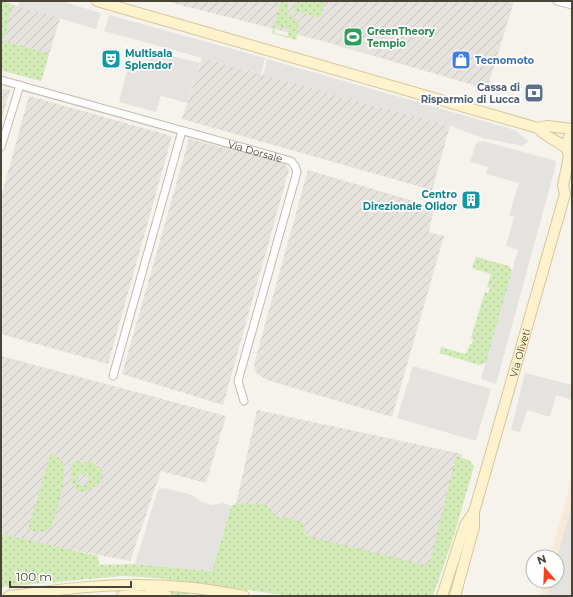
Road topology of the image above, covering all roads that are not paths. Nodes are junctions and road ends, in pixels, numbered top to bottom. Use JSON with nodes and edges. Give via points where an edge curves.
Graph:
{"nodes":[{"id":1,"x":97,"y":1,"type":"edge"},
{"id":2,"x":557,"y":1,"type":"edge"},
{"id":3,"x":572,"y":5,"type":"edge"},
{"id":4,"x":1,"y":80,"type":"edge"},
{"id":5,"x":20,"y":86,"type":"junction"},
{"id":6,"x":538,"y":128,"type":"junction"},
{"id":7,"x":572,"y":130,"type":"edge"},
{"id":8,"x":182,"y":131,"type":"junction"},
{"id":9,"x":1,"y":147,"type":"edge"},
{"id":10,"x":569,"y":155,"type":"edge"},
{"id":11,"x":568,"y":191,"type":"edge"},
{"id":12,"x":114,"y":376,"type":"dead end"},
{"id":13,"x":244,"y":401,"type":"dead end"},
{"id":14,"x":474,"y":512,"type":"junction"},
{"id":15,"x":139,"y":585,"type":"junction"},
{"id":16,"x":9,"y":596,"type":"edge"},
{"id":17,"x":122,"y":596,"type":"edge"},
{"id":18,"x":150,"y":596,"type":"edge"},
{"id":19,"x":167,"y":596,"type":"edge"},
{"id":20,"x":244,"y":596,"type":"edge"},
{"id":21,"x":442,"y":596,"type":"edge"},
{"id":22,"x":455,"y":596,"type":"edge"}],
"edges":[{"from":1,"to":6,"type":"main road"},
{"from":2,"to":3,"type":"street"},
{"from":4,"to":5,"type":"street","name":"Via Dorsale"},
{"from":5,"to":8,"type":"street","name":"Via Dorsale"},
{"from":5,"to":9,"type":"street"},
{"from":6,"to":7,"type":"main road","via":[[547,126]]},
{"from":6,"to":10,"type":"main road","via":[[543,135],[559,142]]},
{"from":7,"to":10,"type":"main road","name":"Via Oliveti","via":[[567,142]]},
{"from":8,"to":12,"type":"street"},
{"from":8,"to":13,"type":"street","name":"Via Dorsale","via":[[291,161],[297,172],[238,381]]},
{"from":10,"to":11,"type":"main road","name":"Via Oliveti","via":[[563,186]]},
{"from":11,"to":14,"type":"main road","name":"Via Oliveti"},
{"from":14,"to":21,"type":"main road","name":"Via Oliveti","via":[[465,526]]},
{"from":14,"to":22,"type":"main road","name":"Via Oliveti","via":[[474,527]]},
{"from":15,"to":16,"type":"main road"},
{"from":15,"to":19,"type":"main road"},
{"from":15,"to":20,"type":"main road","via":[[187,588]]},
{"from":17,"to":18,"type":"main road"}]}
